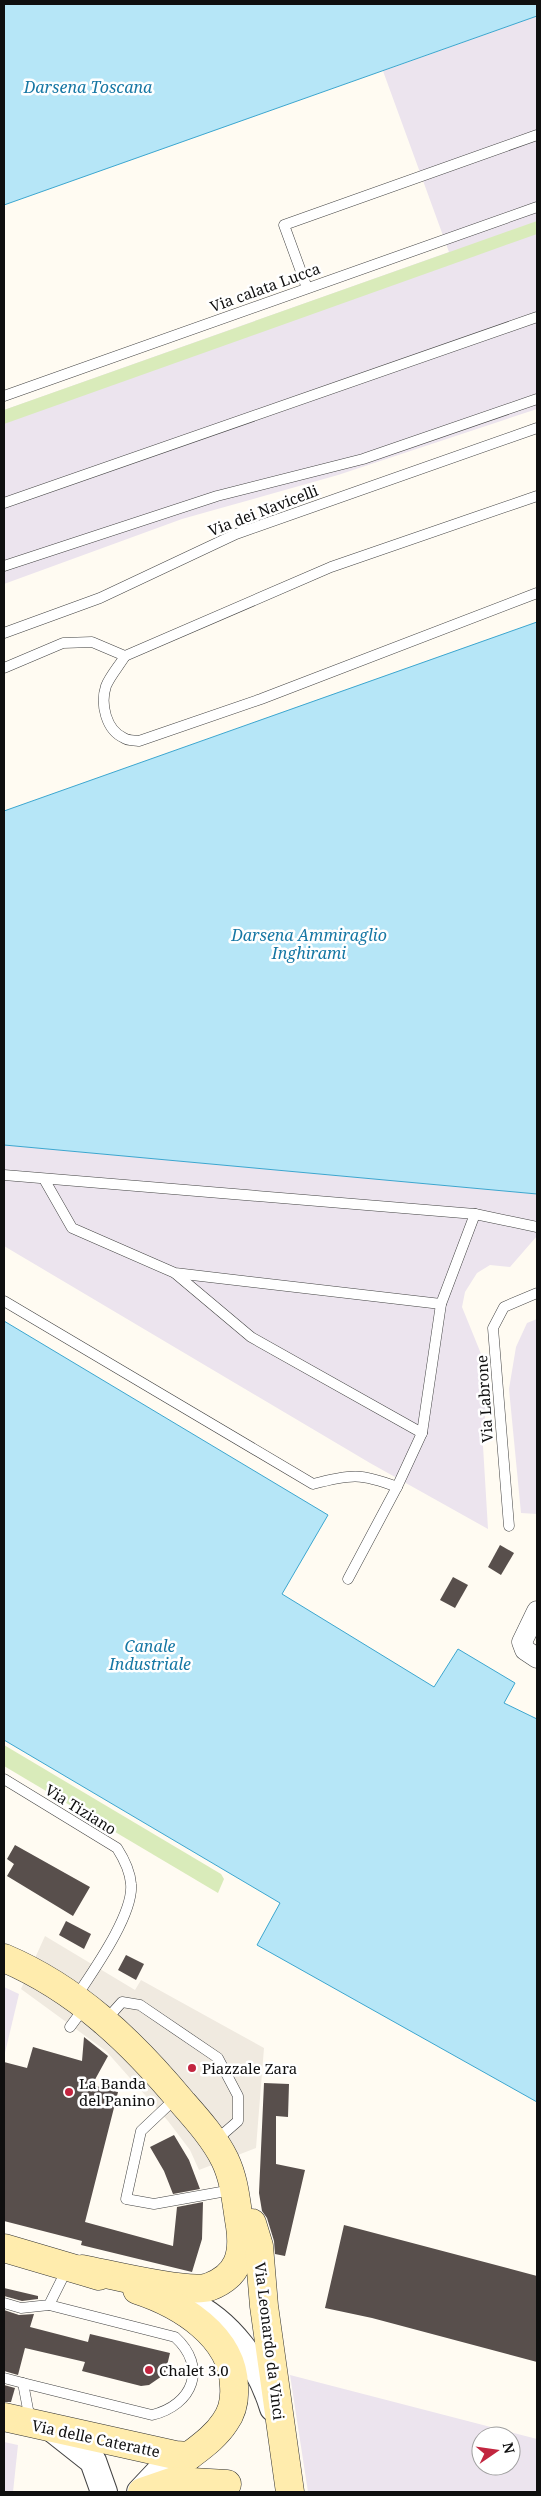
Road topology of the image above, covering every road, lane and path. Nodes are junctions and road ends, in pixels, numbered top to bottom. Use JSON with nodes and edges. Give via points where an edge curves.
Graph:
{"nodes":[{"id":1,"x":537,"y":135,"type":"edge"},
{"id":2,"x":537,"y":207,"type":"edge"},
{"id":3,"x":307,"y":288,"type":"junction"},
{"id":4,"x":537,"y":317,"type":"edge"},
{"id":5,"x":4,"y":396,"type":"edge"},
{"id":6,"x":537,"y":399,"type":"edge"},
{"id":7,"x":537,"y":428,"type":"edge"},
{"id":8,"x":537,"y":496,"type":"edge"},
{"id":9,"x":4,"y":503,"type":"edge"},
{"id":10,"x":4,"y":566,"type":"edge"},
{"id":11,"x":537,"y":593,"type":"edge"},
{"id":12,"x":4,"y":633,"type":"edge"},
{"id":13,"x":125,"y":656,"type":"junction"},
{"id":14,"x":4,"y":668,"type":"edge"},
{"id":15,"x":4,"y":1175,"type":"edge"},
{"id":16,"x":44,"y":1179,"type":"junction"},
{"id":17,"x":475,"y":1214,"type":"junction"},
{"id":18,"x":537,"y":1227,"type":"edge"},
{"id":19,"x":176,"y":1273,"type":"junction"},
{"id":20,"x":537,"y":1293,"type":"edge"},
{"id":21,"x":4,"y":1301,"type":"edge"},
{"id":22,"x":442,"y":1304,"type":"junction"},
{"id":23,"x":422,"y":1432,"type":"junction"},
{"id":24,"x":397,"y":1487,"type":"junction"},
{"id":25,"x":509,"y":1526,"type":"dead end"},
{"id":26,"x":348,"y":1579,"type":"dead end"},
{"id":27,"x":537,"y":1611,"type":"edge"},
{"id":28,"x":537,"y":1658,"type":"edge"},
{"id":29,"x":4,"y":1779,"type":"edge"},
{"id":30,"x":4,"y":1958,"type":"edge"},
{"id":31,"x":89,"y":2008,"type":"junction"},
{"id":32,"x":70,"y":2027,"type":"dead end"},
{"id":33,"x":178,"y":2097,"type":"junction"},
{"id":34,"x":214,"y":2142,"type":"junction"},
{"id":35,"x":236,"y":2191,"type":"junction"},
{"id":36,"x":4,"y":2248,"type":"edge"},
{"id":37,"x":76,"y":2267,"type":"junction"},
{"id":38,"x":141,"y":2291,"type":"junction"},
{"id":39,"x":4,"y":2303,"type":"edge"},
{"id":40,"x":49,"y":2305,"type":"junction"},
{"id":41,"x":4,"y":2378,"type":"edge"},
{"id":42,"x":22,"y":2384,"type":"junction"},
{"id":43,"x":4,"y":2418,"type":"edge"},
{"id":44,"x":40,"y":2425,"type":"junction"},
{"id":45,"x":283,"y":2437,"type":"junction"},
{"id":46,"x":182,"y":2455,"type":"junction"},
{"id":47,"x":232,"y":2488,"type":"edge"},
{"id":48,"x":104,"y":2492,"type":"edge"},
{"id":49,"x":141,"y":2492,"type":"edge"},
{"id":50,"x":290,"y":2492,"type":"edge"}],
"edges":[{"from":1,"to":3,"type":"lane","via":[[284,224]]},
{"from":2,"to":3,"type":"lane","name":"Via calata Lucca"},
{"from":3,"to":5,"type":"lane","name":"Via calata Lucca"},
{"from":4,"to":9,"type":"lane"},
{"from":6,"to":10,"type":"lane","via":[[363,459],[217,496]]},
{"from":7,"to":12,"type":"lane","name":"Via dei Navicelli","via":[[236,534],[100,598]]},
{"from":8,"to":13,"type":"lane","via":[[331,567]]},
{"from":11,"to":13,"type":"lane","via":[[261,699],[139,740],[126,740],[115,732],[103,700],[106,685]]},
{"from":13,"to":14,"type":"lane","via":[[92,642],[63,643]]},
{"from":15,"to":16,"type":"lane"},
{"from":16,"to":17,"type":"lane"},
{"from":16,"to":19,"type":"lane","via":[[72,1228]]},
{"from":17,"to":18,"type":"lane"},
{"from":17,"to":22,"type":"lane"},
{"from":19,"to":22,"type":"lane"},
{"from":19,"to":23,"type":"lane","via":[[251,1337]]},
{"from":20,"to":25,"type":"lane","name":"Via Labrone","via":[[504,1307],[494,1328]]},
{"from":21,"to":24,"type":"lane","via":[[313,1484],[350,1475],[374,1478]]},
{"from":22,"to":23,"type":"lane"},
{"from":23,"to":24,"type":"lane"},
{"from":24,"to":26,"type":"lane"},
{"from":27,"to":28,"type":"street","via":[[522,1642],[525,1650]]},
{"from":29,"to":31,"type":"lane","name":"Via Tiziano","via":[[117,1848],[126,1862],[132,1885],[130,1899],[100,1959]]},
{"from":30,"to":31,"type":"main road","via":[[30,1969]]},
{"from":31,"to":32,"type":"lane"},
{"from":31,"to":33,"type":"main road","via":[[140,2055]]},
{"from":31,"to":34,"type":"lane","via":[[122,2002],[140,2005],[218,2058],[238,2096],[238,2121]]},
{"from":33,"to":34,"type":"main road"},
{"from":33,"to":35,"type":"lane","via":[[141,2131],[126,2200],[154,2204]]},
{"from":34,"to":35,"type":"main road","via":[[225,2160]]},
{"from":35,"to":37,"type":"main road","via":[[242,2240],[240,2259],[230,2273],[214,2284],[183,2288]]},
{"from":35,"to":45,"type":"main road","name":"Via Leonardo da Vinci","via":[[249,2214],[259,2246],[264,2306]]},
{"from":36,"to":37,"type":"main road"},
{"from":37,"to":38,"type":"main road"},
{"from":37,"to":40,"type":"lane"},
{"from":38,"to":45,"type":"street","via":[[188,2302],[207,2313],[232,2335],[250,2358],[266,2388]]},
{"from":38,"to":46,"type":"main road","via":[[171,2305],[205,2328],[226,2352],[233,2369],[234,2398],[230,2414],[217,2432]]},
{"from":39,"to":40,"type":"lane","via":[[21,2308]]},
{"from":40,"to":42,"type":"lane","via":[[175,2337],[184,2345],[192,2361],[193,2382],[180,2400],[166,2411],[152,2415]]},
{"from":41,"to":42,"type":"lane"},
{"from":42,"to":44,"type":"lane"},
{"from":43,"to":44,"type":"main road","name":"Via delle Cateratte"},
{"from":44,"to":46,"type":"main road","name":"Via delle Cateratte"},
{"from":44,"to":48,"type":"street","via":[[93,2461]]},
{"from":45,"to":50,"type":"main road","name":"Via Leonardo da Vinci"},
{"from":46,"to":47,"type":"main road"},
{"from":46,"to":49,"type":"street"},
{"from":47,"to":49,"type":"main road","via":[[174,2480]]}]}
